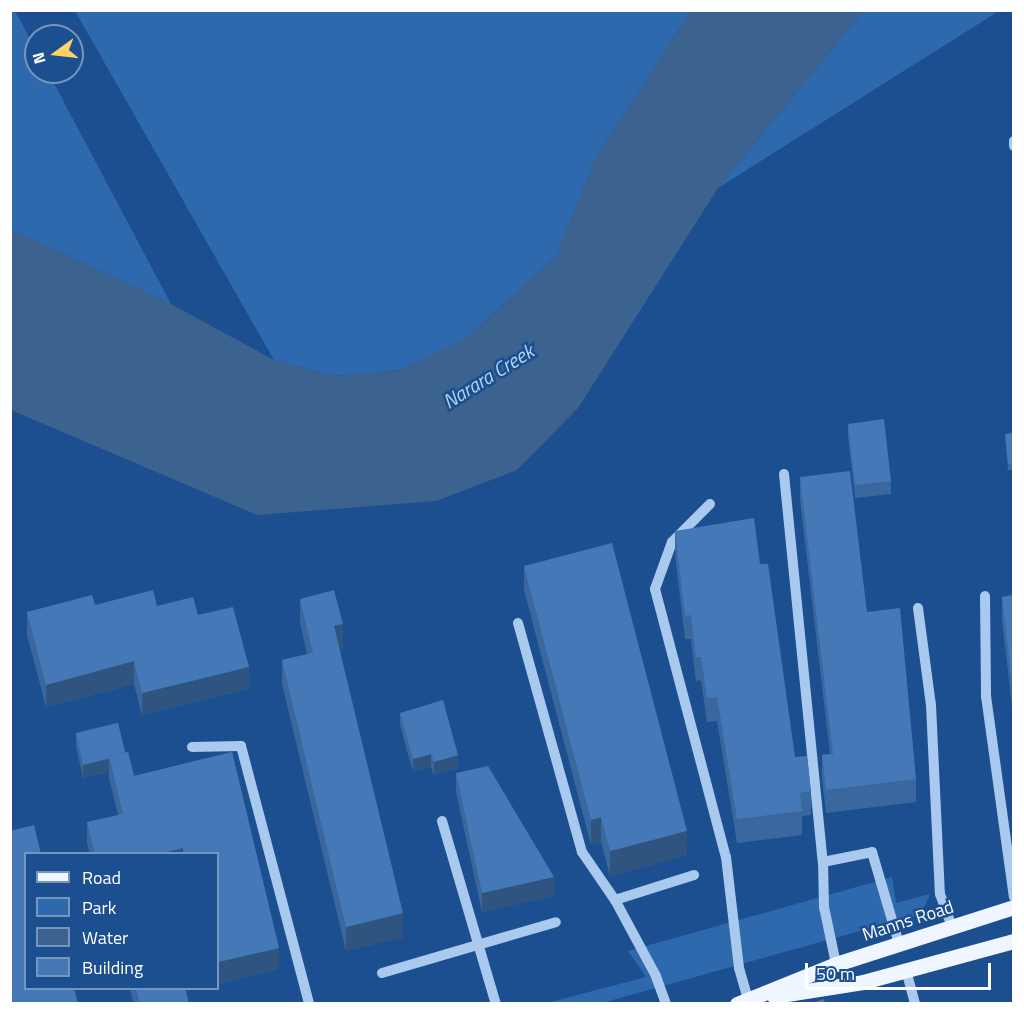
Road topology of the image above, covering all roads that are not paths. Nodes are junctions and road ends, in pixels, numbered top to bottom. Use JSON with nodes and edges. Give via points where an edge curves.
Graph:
{"nodes":[{"id":1,"x":1014,"y":141,"type":"edge"},
{"id":2,"x":1014,"y":146,"type":"edge"},
{"id":3,"x":784,"y":474,"type":"dead end"},
{"id":4,"x":710,"y":504,"type":"dead end"},
{"id":5,"x":985,"y":596,"type":"dead end"},
{"id":6,"x":918,"y":609,"type":"dead end"},
{"id":7,"x":518,"y":623,"type":"dead end"},
{"id":8,"x":192,"y":747,"type":"dead end"},
{"id":9,"x":442,"y":821,"type":"dead end"},
{"id":10,"x":824,"y":862,"type":"junction"},
{"id":11,"x":694,"y":875,"type":"dead end"},
{"id":12,"x":1014,"y":897,"type":"edge"},
{"id":13,"x":615,"y":900,"type":"junction"},
{"id":14,"x":1014,"y":907,"type":"edge"},
{"id":15,"x":556,"y":922,"type":"dead end"},
{"id":16,"x":952,"y":927,"type":"junction"},
{"id":17,"x":1014,"y":941,"type":"edge"},
{"id":18,"x":478,"y":944,"type":"junction"},
{"id":19,"x":899,"y":944,"type":"junction"},
{"id":20,"x":836,"y":964,"type":"junction"},
{"id":21,"x":906,"y":970,"type":"junction"},
{"id":22,"x":382,"y":973,"type":"dead end"},
{"id":23,"x":742,"y":1002,"type":"edge"},
{"id":24,"x":309,"y":1004,"type":"edge"},
{"id":25,"x":496,"y":1004,"type":"edge"},
{"id":26,"x":666,"y":1004,"type":"edge"},
{"id":27,"x":915,"y":1004,"type":"edge"}],
"edges":[{"from":1,"to":2,"type":"lane"},
{"from":3,"to":10,"type":"lane"},
{"from":4,"to":23,"type":"lane","via":[[672,542],[655,590],[726,857]]},
{"from":5,"to":12,"type":"lane","via":[[986,696]]},
{"from":6,"to":16,"type":"lane","via":[[931,705],[940,894]]},
{"from":7,"to":13,"type":"lane","via":[[582,852]]},
{"from":8,"to":24,"type":"lane","via":[[241,746]]},
{"from":9,"to":18,"type":"lane"},
{"from":10,"to":19,"type":"lane","via":[[872,852]]},
{"from":10,"to":20,"type":"lane","via":[[824,907]]},
{"from":11,"to":13,"type":"lane"},
{"from":13,"to":26,"type":"lane","via":[[656,976]]},
{"from":14,"to":16,"type":"main road","name":"Manns Road"},
{"from":15,"to":18,"type":"lane"},
{"from":16,"to":19,"type":"main road","name":"Manns Road"},
{"from":17,"to":21,"type":"main road"},
{"from":18,"to":22,"type":"lane"},
{"from":18,"to":25,"type":"lane"},
{"from":19,"to":20,"type":"main road","name":"Manns Road"},
{"from":20,"to":23,"type":"main road","name":"Manns Road"},
{"from":21,"to":23,"type":"main road","via":[[863,982]]},
{"from":21,"to":27,"type":"lane"}]}
